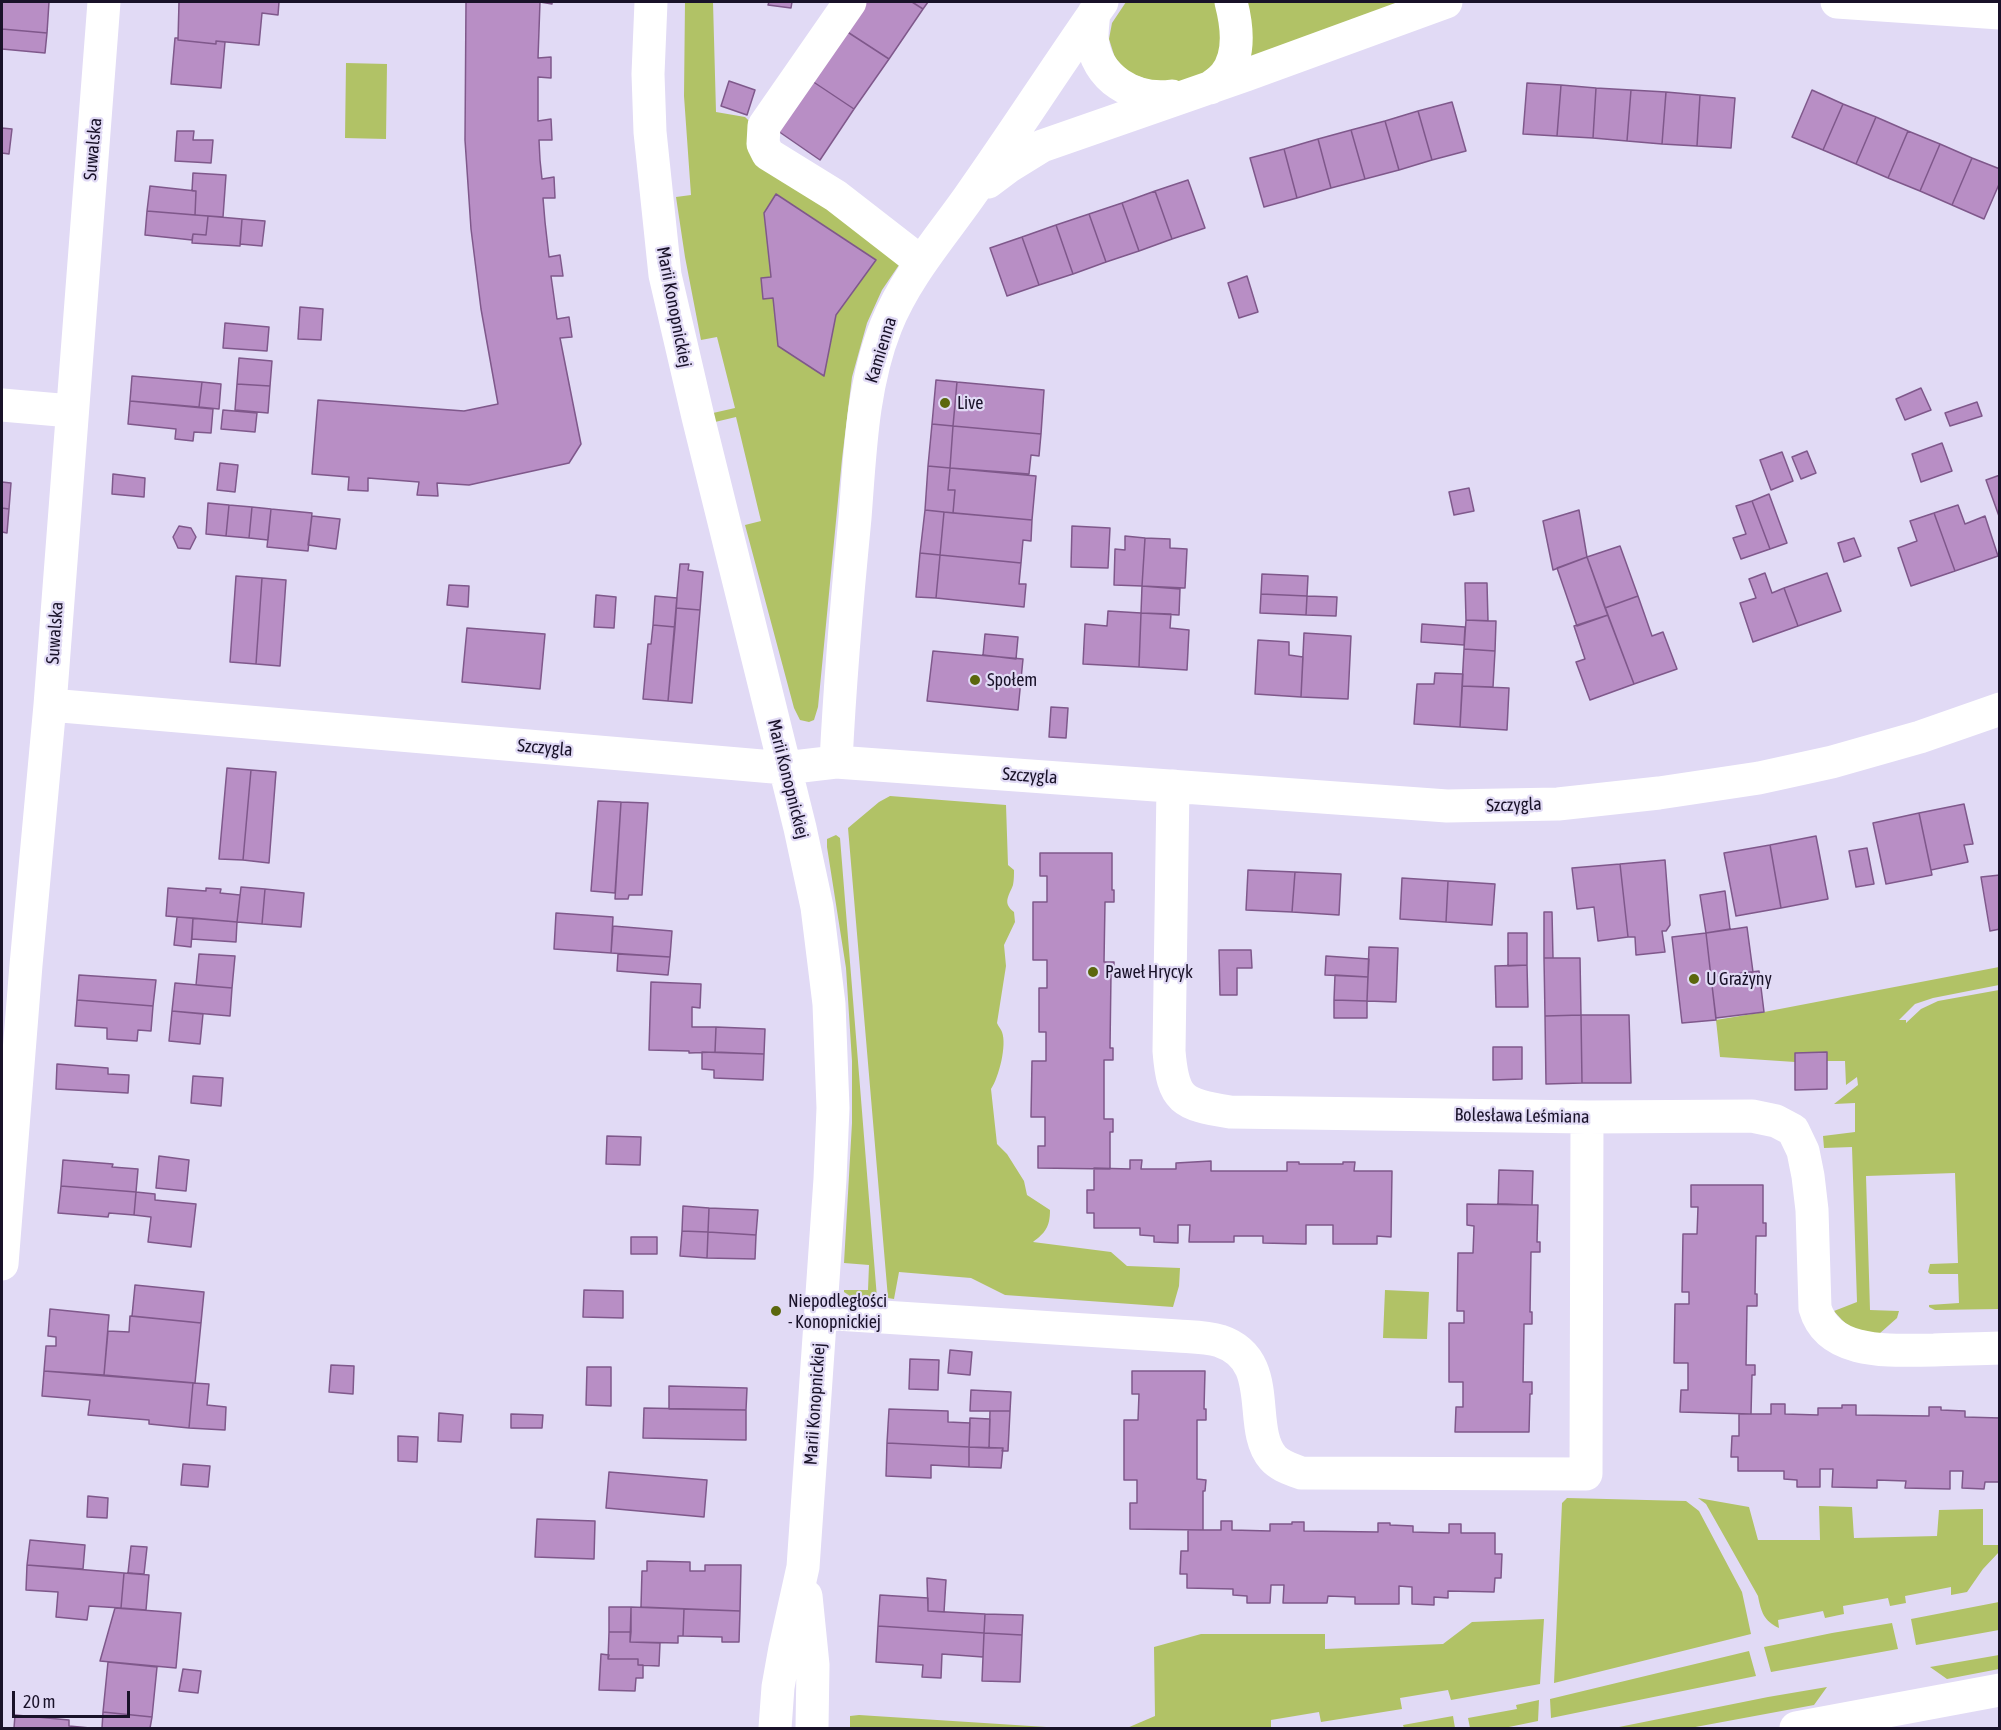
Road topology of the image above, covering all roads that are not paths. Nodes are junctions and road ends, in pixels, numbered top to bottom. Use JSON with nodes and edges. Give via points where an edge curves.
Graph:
{"nodes":[{"id":1,"x":104,"y":2,"type":"edge"},
{"id":2,"x":651,"y":2,"type":"edge"},
{"id":3,"x":850,"y":2,"type":"edge"},
{"id":4,"x":1232,"y":2,"type":"edge"},
{"id":5,"x":1446,"y":2,"type":"edge"},
{"id":6,"x":1837,"y":2,"type":"edge"},
{"id":7,"x":1098,"y":8,"type":"edge"},
{"id":8,"x":2000,"y":13,"type":"edge"},
{"id":9,"x":1202,"y":91,"type":"junction"},
{"id":10,"x":970,"y":196,"type":"junction"},
{"id":11,"x":921,"y":262,"type":"junction"},
{"id":12,"x":2,"y":405,"type":"edge"},
{"id":13,"x":71,"y":411,"type":"junction"},
{"id":14,"x":50,"y":705,"type":"junction"},
{"id":15,"x":2000,"y":709,"type":"edge"},
{"id":16,"x":836,"y":762,"type":"junction"},
{"id":17,"x":785,"y":768,"type":"junction"},
{"id":18,"x":1173,"y":786,"type":"junction"},
{"id":19,"x":1587,"y":1118,"type":"junction"},
{"id":20,"x":2,"y":1263,"type":"edge"},
{"id":21,"x":821,"y":1313,"type":"junction"},
{"id":22,"x":2000,"y":1348,"type":"edge"},
{"id":23,"x":803,"y":1567,"type":"junction"},
{"id":24,"x":2000,"y":1690,"type":"edge"},
{"id":25,"x":775,"y":1728,"type":"edge"},
{"id":26,"x":812,"y":1728,"type":"edge"},
{"id":27,"x":1796,"y":1728,"type":"edge"}],
"edges":[{"from":1,"to":13,"type":"street","name":"Suwalska"},
{"from":2,"to":17,"type":"street","name":"Marii Konopnickiej","via":[[650,132],[665,274]]},
{"from":3,"to":11,"type":"street","via":[[765,126],[763,144],[768,154],[836,196]]},
{"from":4,"to":9,"type":"street","via":[[1236,19],[1233,62],[1224,77]]},
{"from":5,"to":9,"type":"street"},
{"from":6,"to":8,"type":"street"},
{"from":7,"to":9,"type":"street","via":[[1092,37],[1095,50],[1105,71],[1122,88],[1157,98]]},
{"from":7,"to":10,"type":"street","name":"Kamienna"},
{"from":9,"to":10,"type":"street","via":[[1042,146]]},
{"from":10,"to":11,"type":"street","name":"Kamienna"},
{"from":11,"to":16,"type":"street","name":"Kamienna","via":[[886,324],[866,403]]},
{"from":12,"to":13,"type":"street"},
{"from":13,"to":14,"type":"street","name":"Suwalska"},
{"from":14,"to":17,"type":"street","name":"Szczygla"},
{"from":14,"to":20,"type":"street","name":"Suwalska"},
{"from":15,"to":18,"type":"street","name":"Szczygla","via":[[1865,753],[1759,778],[1558,804],[1448,806]]},
{"from":16,"to":17,"type":"street","name":"Szczygla"},
{"from":16,"to":18,"type":"street","name":"Szczygla"},
{"from":17,"to":21,"type":"street","name":"Marii Konopnickiej","via":[[817,907],[832,1048],[833,1120]]},
{"from":18,"to":19,"type":"street","name":"Bolesława Leśmiana","via":[[1169,1051],[1171,1075],[1180,1096],[1200,1107],[1230,1112]]},
{"from":19,"to":21,"type":"street","via":[[1586,1474],[1301,1473],[1280,1464],[1269,1453],[1252,1370],[1245,1358],[1221,1342]]},
{"from":19,"to":22,"type":"street","name":"Bolesława Leśmiana","via":[[1752,1116],[1776,1121],[1793,1130],[1809,1176],[1815,1308],[1827,1329],[1848,1343],[1878,1350]]},
{"from":21,"to":23,"type":"street","name":"Marii Konopnickiej"},
{"from":23,"to":25,"type":"street","name":"Marii Konopnickiej","via":[[778,1687]]},
{"from":23,"to":26,"type":"street","name":"Marii Konopnickiej","via":[[813,1665]]},
{"from":24,"to":27,"type":"street"}]}
